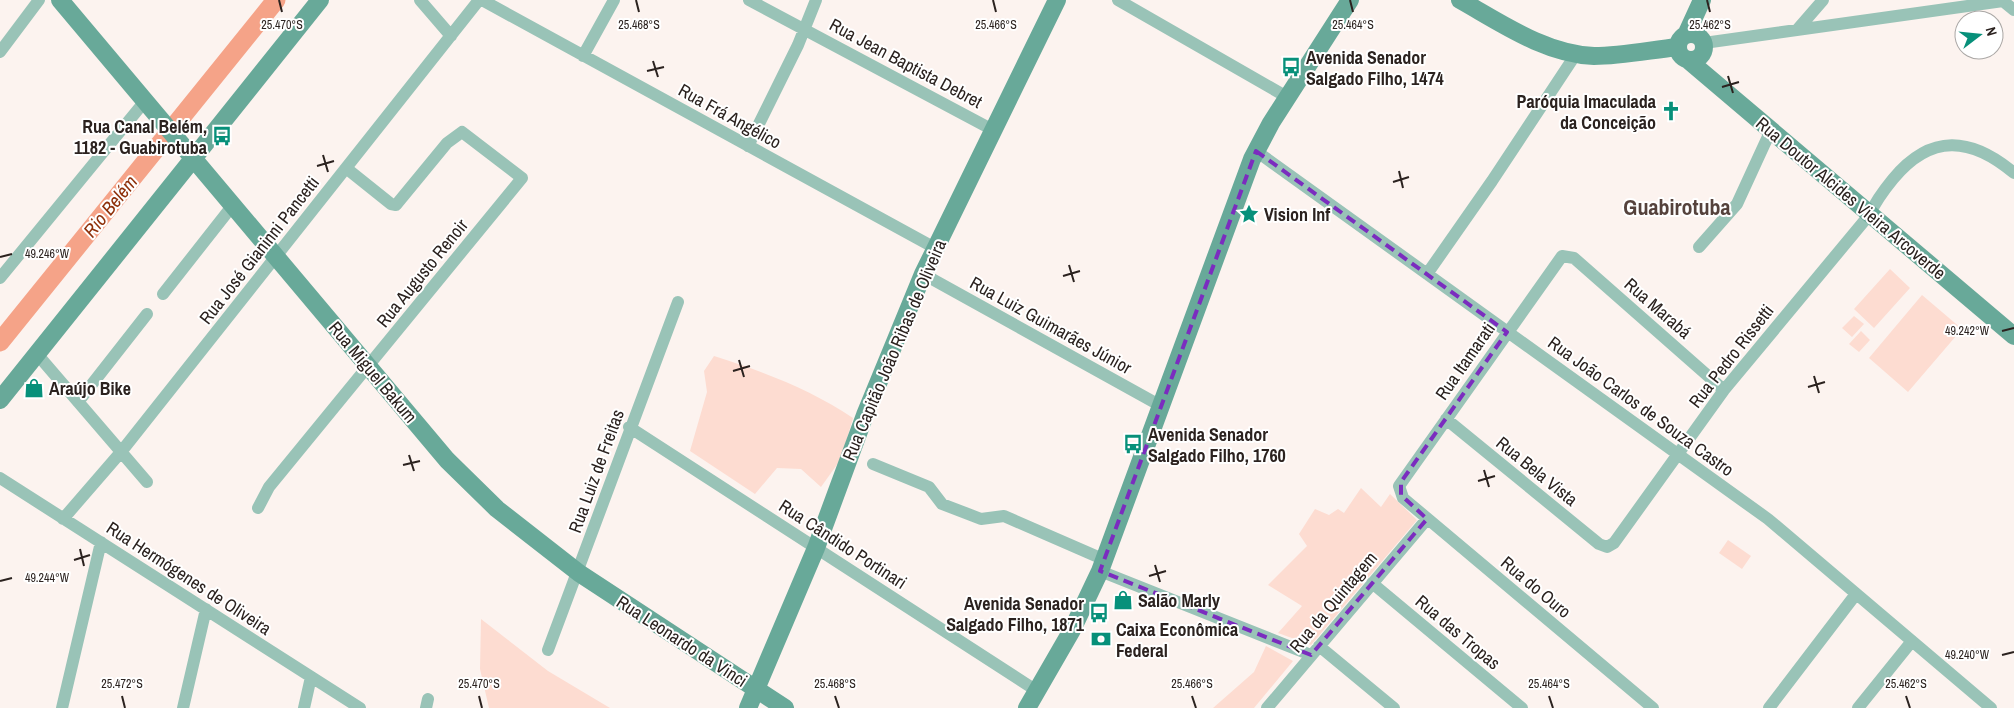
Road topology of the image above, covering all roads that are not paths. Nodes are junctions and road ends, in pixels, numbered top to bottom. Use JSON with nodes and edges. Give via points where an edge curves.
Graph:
{"nodes":[{"id":1,"x":39,"y":0,"type":"edge"},
{"id":2,"x":60,"y":0,"type":"edge"},
{"id":3,"x":320,"y":0,"type":"edge"},
{"id":4,"x":420,"y":0,"type":"edge"},
{"id":5,"x":481,"y":0,"type":"edge"},
{"id":6,"x":614,"y":0,"type":"edge"},
{"id":7,"x":749,"y":0,"type":"edge"},
{"id":8,"x":816,"y":0,"type":"edge"},
{"id":9,"x":1057,"y":0,"type":"edge"},
{"id":10,"x":1118,"y":0,"type":"edge"},
{"id":11,"x":1350,"y":0,"type":"edge"},
{"id":12,"x":1460,"y":0,"type":"edge"},
{"id":13,"x":1702,"y":0,"type":"edge"},
{"id":14,"x":1823,"y":0,"type":"edge"},
{"id":15,"x":2004,"y":1,"type":"edge"},
{"id":16,"x":2014,"y":10,"type":"edge"},
{"id":17,"x":803,"y":29,"type":"junction"},
{"id":18,"x":1797,"y":30,"type":"junction"},
{"id":19,"x":451,"y":36,"type":"junction"},
{"id":20,"x":1704,"y":43,"type":"junction"},
{"id":21,"x":1684,"y":47,"type":"junction"},
{"id":22,"x":0,"y":52,"type":"edge"},
{"id":23,"x":1576,"y":54,"type":"junction"},
{"id":24,"x":583,"y":56,"type":"junction"},
{"id":25,"x":1287,"y":97,"type":"junction"},
{"id":26,"x":149,"y":105,"type":"junction"},
{"id":27,"x":994,"y":130,"type":"junction"},
{"id":28,"x":1771,"y":130,"type":"junction"},
{"id":29,"x":748,"y":146,"type":"junction"},
{"id":30,"x":1256,"y":151,"type":"junction"},
{"id":31,"x":190,"y":154,"type":"junction"},
{"id":32,"x":346,"y":168,"type":"junction"},
{"id":33,"x":2014,"y":173,"type":"edge"},
{"id":34,"x":233,"y":205,"type":"junction"},
{"id":35,"x":1870,"y":214,"type":"junction"},
{"id":36,"x":1699,"y":247,"type":"dead end"},
{"id":37,"x":935,"y":248,"type":"junction"},
{"id":38,"x":1566,"y":255,"type":"joint"},
{"id":39,"x":276,"y":256,"type":"junction"},
{"id":40,"x":923,"y":274,"type":"junction"},
{"id":41,"x":1427,"y":274,"type":"junction"},
{"id":42,"x":0,"y":278,"type":"edge"},
{"id":43,"x":162,"y":294,"type":"dead end"},
{"id":44,"x":678,"y":302,"type":"dead end"},
{"id":45,"x":147,"y":314,"type":"dead end"},
{"id":46,"x":1507,"y":332,"type":"junction"},
{"id":47,"x":2014,"y":336,"type":"edge"},
{"id":48,"x":36,"y":354,"type":"junction"},
{"id":49,"x":369,"y":366,"type":"junction"},
{"id":50,"x":1724,"y":390,"type":"junction"},
{"id":51,"x":0,"y":400,"type":"edge"},
{"id":52,"x":78,"y":402,"type":"junction"},
{"id":53,"x":1161,"y":406,"type":"junction"},
{"id":54,"x":1446,"y":419,"type":"junction"},
{"id":55,"x":629,"y":428,"type":"junction"},
{"id":56,"x":121,"y":452,"type":"junction"},
{"id":57,"x":1678,"y":454,"type":"junction"},
{"id":58,"x":873,"y":464,"type":"dead end"},
{"id":59,"x":0,"y":478,"type":"edge"},
{"id":60,"x":147,"y":482,"type":"dead end"},
{"id":61,"x":1399,"y":491,"type":"joint"},
{"id":62,"x":258,"y":508,"type":"dead end"},
{"id":63,"x":64,"y":519,"type":"junction"},
{"id":64,"x":1427,"y":519,"type":"junction"},
{"id":65,"x":101,"y":542,"type":"junction"},
{"id":66,"x":1607,"y":547,"type":"joint"},
{"id":67,"x":816,"y":548,"type":"junction"},
{"id":68,"x":1103,"y":566,"type":"junction"},
{"id":69,"x":578,"y":573,"type":"junction"},
{"id":70,"x":1372,"y":583,"type":"junction"},
{"id":71,"x":1856,"y":594,"type":"junction"},
{"id":72,"x":206,"y":609,"type":"junction"},
{"id":73,"x":1912,"y":641,"type":"junction"},
{"id":74,"x":548,"y":650,"type":"dead end"},
{"id":75,"x":1315,"y":650,"type":"junction"},
{"id":76,"x":311,"y":677,"type":"junction"},
{"id":77,"x":756,"y":689,"type":"junction"},
{"id":78,"x":1032,"y":702,"type":"edge"},
{"id":79,"x":62,"y":708,"type":"edge"},
{"id":80,"x":183,"y":708,"type":"edge"},
{"id":81,"x":304,"y":708,"type":"edge"},
{"id":82,"x":360,"y":708,"type":"edge"},
{"id":83,"x":748,"y":708,"type":"edge"},
{"id":84,"x":786,"y":708,"type":"edge"},
{"id":85,"x":1267,"y":708,"type":"edge"},
{"id":86,"x":1394,"y":708,"type":"edge"},
{"id":87,"x":1522,"y":708,"type":"edge"},
{"id":88,"x":1653,"y":708,"type":"edge"},
{"id":89,"x":1769,"y":708,"type":"edge"},
{"id":90,"x":1858,"y":708,"type":"edge"},
{"id":91,"x":1990,"y":708,"type":"edge"}],
"edges":[{"from":1,"to":22,"type":"street"},
{"from":2,"to":26,"type":"street","name":"Rua Miguel Bakum"},
{"from":3,"to":31,"type":"street"},
{"from":4,"to":19,"type":"street"},
{"from":5,"to":19,"type":"street","name":"Rua José Gianinni Pancetti"},
{"from":5,"to":24,"type":"street","name":"Rua Frá Angélico"},
{"from":6,"to":24,"type":"street"},
{"from":7,"to":17,"type":"street","name":"Rua Jean Baptista Debret"},
{"from":8,"to":17,"type":"street"},
{"from":9,"to":27,"type":"street","name":"Rua Capitão João Ribas de Oliveira"},
{"from":10,"to":25,"type":"street"},
{"from":11,"to":25,"type":"street"},
{"from":12,"to":23,"type":"street","via":[[1537,41]]},
{"from":13,"to":21,"type":"street"},
{"from":14,"to":18,"type":"street"},
{"from":15,"to":16,"type":"street"},
{"from":15,"to":18,"type":"street"},
{"from":17,"to":27,"type":"street","name":"Rua Jean Baptista Debret"},
{"from":17,"to":29,"type":"street"},
{"from":18,"to":20,"type":"street"},
{"from":19,"to":32,"type":"street","name":"Rua José Gianinni Pancetti"},
{"from":20,"to":21,"type":"street","via":[[1694,34]]},
{"from":20,"to":21,"type":"street","via":[[1702,55],[1696,60]]},
{"from":21,"to":23,"type":"street","via":[[1606,55]]},
{"from":21,"to":28,"type":"street","name":"Rua Doutor Alcides Vieira Arcoverde"},
{"from":23,"to":41,"type":"street"},
{"from":24,"to":29,"type":"street","name":"Rua Frá Angélico"},
{"from":25,"to":30,"type":"street"},
{"from":26,"to":31,"type":"street","name":"Rua Miguel Bakum"},
{"from":26,"to":42,"type":"street"},
{"from":27,"to":37,"type":"street","name":"Rua Capitão João Ribas de Oliveira"},
{"from":28,"to":35,"type":"street","name":"Rua Doutor Alcides Vieira Arcoverde"},
{"from":28,"to":36,"type":"street","via":[[1737,204]]},
{"from":29,"to":37,"type":"street","name":"Rua Frá Angélico"},
{"from":30,"to":41,"type":"street","name":"Rua João Carlos de Souza Castro"},
{"from":30,"to":53,"type":"street"},
{"from":31,"to":34,"type":"street","name":"Rua Miguel Bakum"},
{"from":31,"to":48,"type":"street"},
{"from":32,"to":39,"type":"street","name":"Rua José Gianinni Pancetti"},
{"from":32,"to":49,"type":"street","name":"Rua Augusto Renoir","via":[[396,205],[448,143],[462,132],[522,178]]},
{"from":33,"to":35,"type":"street","name":"Rua Pedro Rissetti","via":[[1976,148],[1956,144],[1932,148],[1902,168],[1877,198]]},
{"from":34,"to":39,"type":"street","name":"Rua Miguel Bakum"},
{"from":34,"to":43,"type":"street"},
{"from":35,"to":47,"type":"street","name":"Rua Doutor Alcides Vieira Arcoverde"},
{"from":35,"to":50,"type":"street","name":"Rua Pedro Rissetti"},
{"from":37,"to":40,"type":"street","name":"Rua Capitão João Ribas de Oliveira"},
{"from":38,"to":46,"type":"street","name":"Rua Itamarati","via":[[1559,259]]},
{"from":38,"to":50,"type":"street","name":"Rua Marabá","via":[[1574,258]]},
{"from":39,"to":49,"type":"street","name":"Rua Miguel Bakum"},
{"from":39,"to":56,"type":"street","name":"Rua José Gianinni Pancetti"},
{"from":40,"to":53,"type":"street","name":"Rua Luiz Guimarães Júnior"},
{"from":40,"to":67,"type":"street","name":"Rua Capitão João Ribas de Oliveira","via":[[865,415]]},
{"from":41,"to":46,"type":"street","name":"Rua João Carlos de Souza Castro"},
{"from":44,"to":55,"type":"street","name":"Rua Luiz de Freitas"},
{"from":45,"to":52,"type":"street"},
{"from":46,"to":54,"type":"street","name":"Rua Itamarati"},
{"from":46,"to":57,"type":"street","name":"Rua João Carlos de Souza Castro"},
{"from":48,"to":51,"type":"street"},
{"from":48,"to":52,"type":"street"},
{"from":49,"to":62,"type":"street","name":"Rua Augusto Renoir","via":[[269,487]]},
{"from":49,"to":69,"type":"street","name":"Rua Miguel Bakum","via":[[467,482]]},
{"from":50,"to":57,"type":"street","name":"Rua Pedro Rissetti"},
{"from":52,"to":56,"type":"street"},
{"from":53,"to":68,"type":"street"},
{"from":54,"to":61,"type":"street","name":"Rua Itamarati","via":[[1401,482]]},
{"from":54,"to":66,"type":"street","name":"Rua Bela Vista","via":[[1599,544]]},
{"from":55,"to":67,"type":"street","name":"Rua Cândido Portinari"},
{"from":55,"to":69,"type":"street","name":"Rua Luiz de Freitas"},
{"from":56,"to":60,"type":"street"},
{"from":56,"to":63,"type":"street","name":"Rua José Gianinni Pancetti"},
{"from":57,"to":66,"type":"street","name":"Rua Pedro Rissetti","via":[[1614,543]]},
{"from":57,"to":71,"type":"street","name":"Rua João Carlos de Souza Castro","via":[[1777,526]]},
{"from":58,"to":68,"type":"street","via":[[930,487],[942,504],[981,519],[1004,516]]},
{"from":59,"to":63,"type":"street","name":"Rua Hermógenes de Oliveira"},
{"from":61,"to":64,"type":"street","name":"Rua do Ouro"},
{"from":63,"to":65,"type":"street","name":"Rua Hermógenes de Oliveira"},
{"from":64,"to":70,"type":"street","name":"Rua da Quintagem"},
{"from":64,"to":88,"type":"street","name":"Rua do Ouro"},
{"from":65,"to":72,"type":"street","name":"Rua Hermógenes de Oliveira"},
{"from":65,"to":79,"type":"street"},
{"from":67,"to":77,"type":"street","name":"Rua Capitão João Ribas de Oliveira"},
{"from":67,"to":78,"type":"street","name":"Rua Cândido Portinari"},
{"from":68,"to":75,"type":"street"},
{"from":68,"to":78,"type":"street"},
{"from":69,"to":74,"type":"street","name":"Rua Luiz de Freitas"},
{"from":69,"to":77,"type":"street","name":"Rua Leonardo da Vinci"},
{"from":70,"to":75,"type":"street","name":"Rua da Quintagem"},
{"from":70,"to":87,"type":"street","name":"Rua das Tropas"},
{"from":71,"to":73,"type":"street","name":"Rua João Carlos de Souza Castro"},
{"from":71,"to":89,"type":"street"},
{"from":72,"to":76,"type":"street","name":"Rua Hermógenes de Oliveira"},
{"from":72,"to":80,"type":"street"},
{"from":73,"to":90,"type":"street"},
{"from":73,"to":91,"type":"street","name":"Rua João Carlos de Souza Castro"},
{"from":75,"to":85,"type":"street","name":"Rua da Quintagem"},
{"from":75,"to":86,"type":"street"},
{"from":76,"to":81,"type":"street"},
{"from":76,"to":82,"type":"street","name":"Rua Hermógenes de Oliveira"},
{"from":77,"to":83,"type":"street","name":"Rua Capitão João Ribas de Oliveira"},
{"from":77,"to":84,"type":"street","name":"Rua Leonardo da Vinci"}]}
